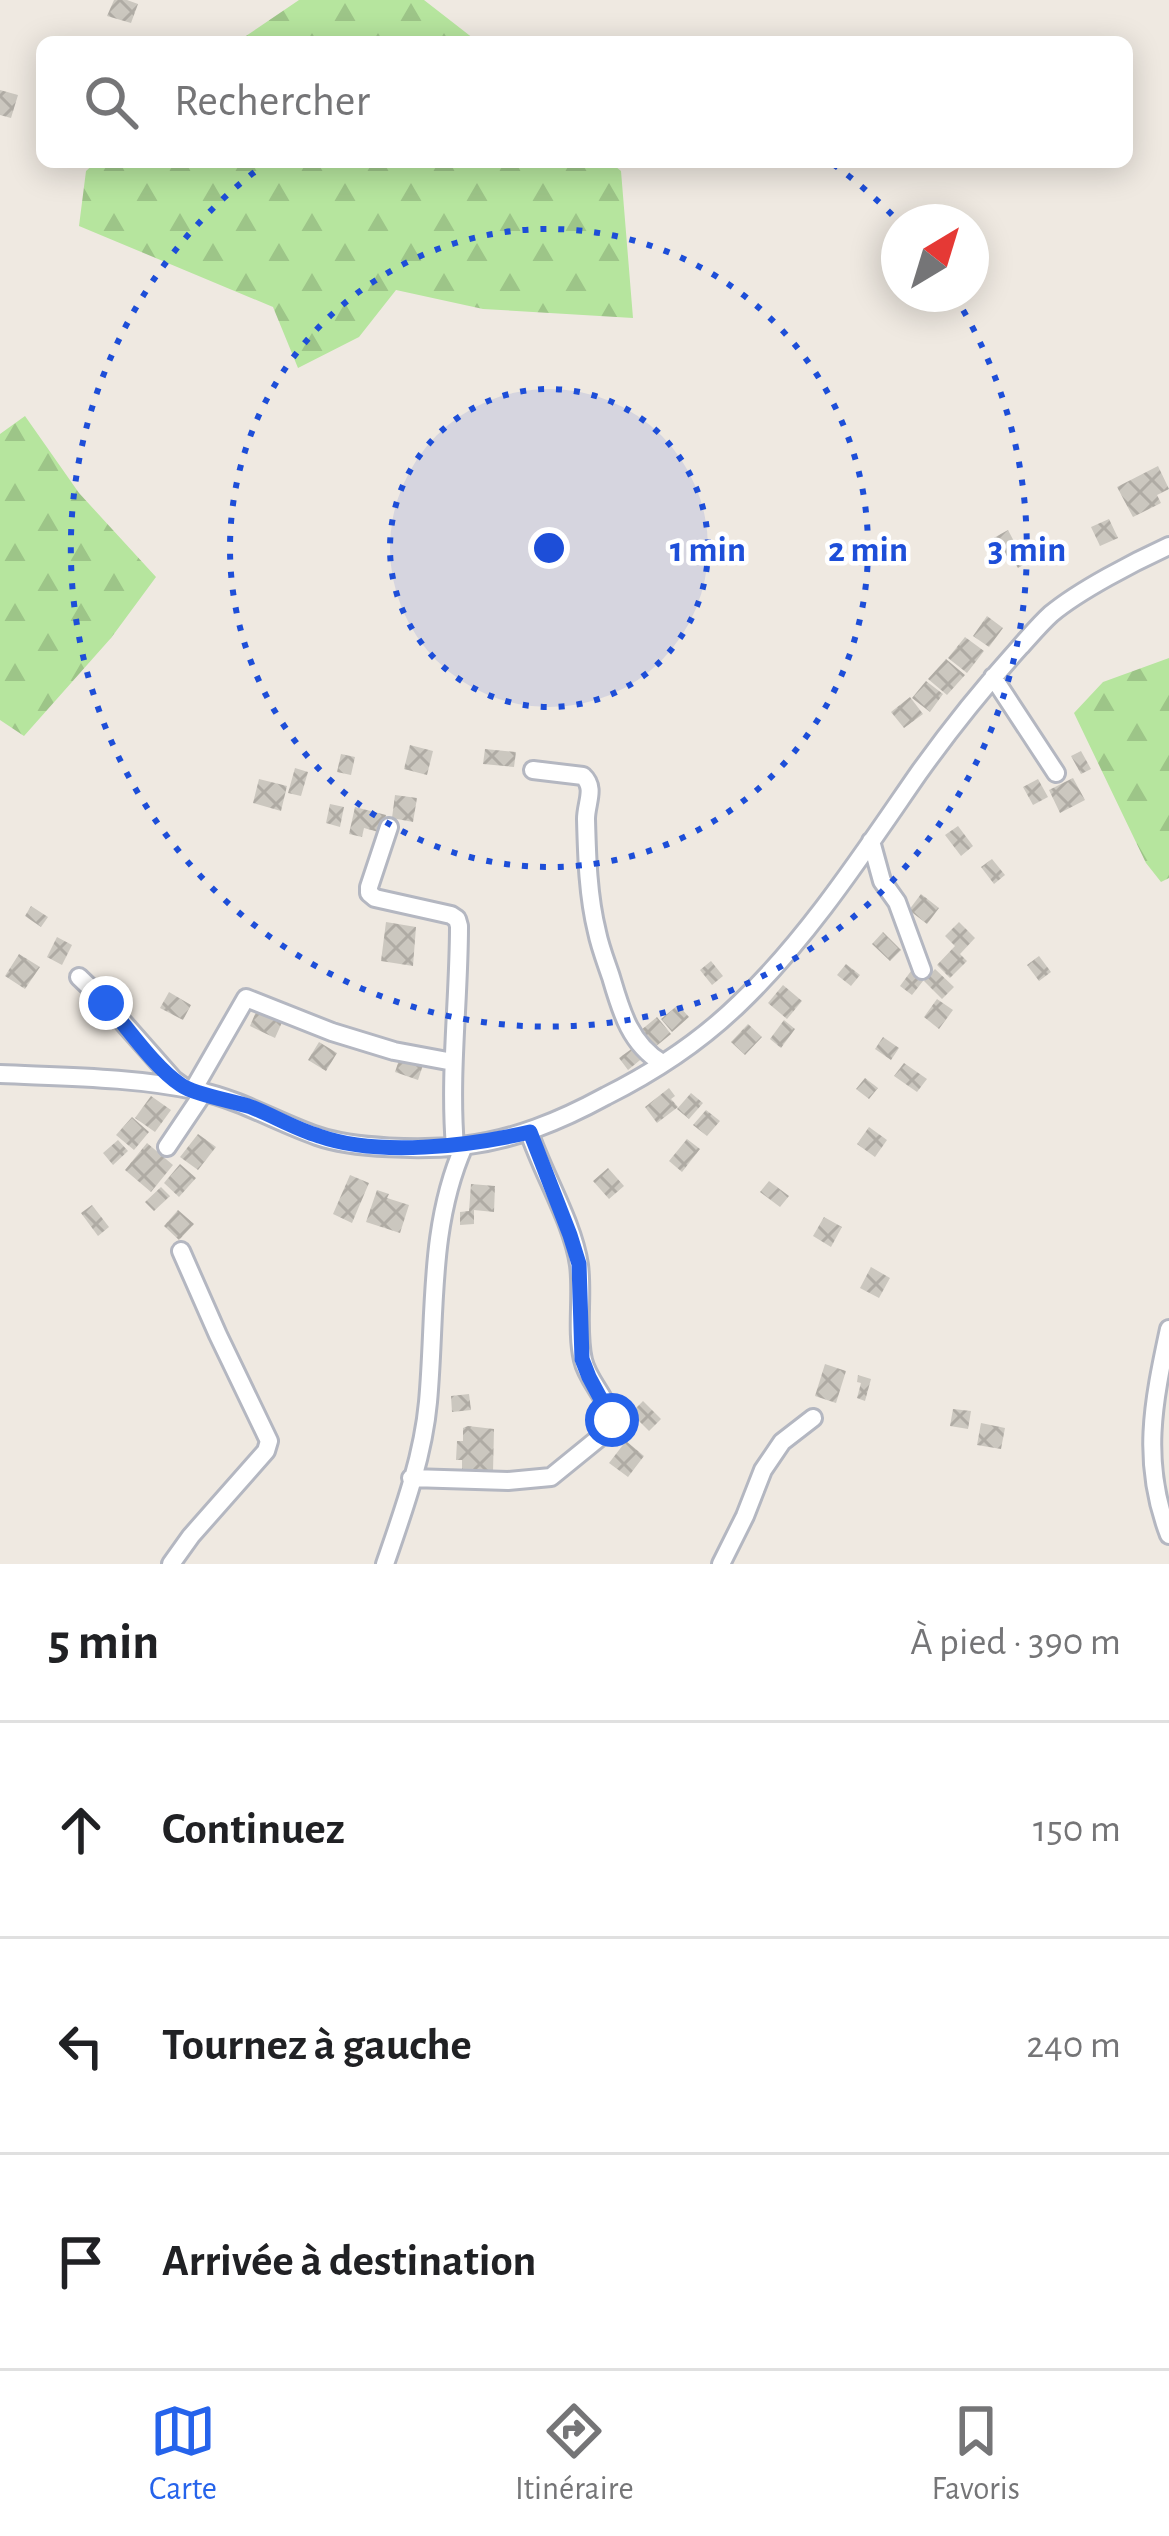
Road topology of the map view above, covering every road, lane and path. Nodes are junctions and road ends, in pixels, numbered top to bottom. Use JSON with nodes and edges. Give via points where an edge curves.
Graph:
{"nodes":[{"id":1,"x":1169,"y":546,"type":"edge"},
{"id":2,"x":993,"y":677,"type":"junction"},
{"id":3,"x":533,"y":770,"type":"dead end"},
{"id":4,"x":1056,"y":773,"type":"dead end"},
{"id":5,"x":389,"y":826,"type":"dead end"},
{"id":6,"x":871,"y":841,"type":"junction"},
{"id":7,"x":922,"y":970,"type":"dead end"},
{"id":8,"x":79,"y":976,"type":"dead end"},
{"id":9,"x":453,"y":1062,"type":"junction"},
{"id":10,"x":662,"y":1064,"type":"junction"},
{"id":11,"x":0,"y":1074,"type":"edge"},
{"id":12,"x":194,"y":1091,"type":"junction"},
{"id":13,"x":530,"y":1132,"type":"junction"},
{"id":14,"x":460,"y":1146,"type":"junction"},
{"id":15,"x":167,"y":1147,"type":"dead end"},
{"id":16,"x":181,"y":1251,"type":"dead end"},
{"id":17,"x":1169,"y":1329,"type":"edge"},
{"id":18,"x":813,"y":1418,"type":"dead end"},
{"id":19,"x":411,"y":1478,"type":"junction"},
{"id":20,"x":1169,"y":1535,"type":"edge"},
{"id":21,"x":171,"y":1564,"type":"edge"},
{"id":22,"x":385,"y":1564,"type":"edge"},
{"id":23,"x":721,"y":1564,"type":"edge"}],
"edges":[{"from":1,"to":2,"type":"street","via":[[1052,613]]},
{"from":2,"to":4,"type":"street"},
{"from":2,"to":6,"type":"street"},
{"from":3,"to":10,"type":"street","via":[[589,781],[598,938],[627,1026]]},
{"from":5,"to":9,"type":"street","via":[[369,893],[451,915],[459,926]]},
{"from":6,"to":7,"type":"street"},
{"from":6,"to":10,"type":"street","via":[[758,986]]},
{"from":8,"to":12,"type":"street","via":[[174,1080]]},
{"from":9,"to":12,"type":"street","via":[[332,1032],[246,998]]},
{"from":9,"to":14,"type":"street"},
{"from":10,"to":13,"type":"street"},
{"from":11,"to":12,"type":"street"},
{"from":12,"to":14,"type":"street","via":[[340,1142]]},
{"from":12,"to":15,"type":"street"},
{"from":13,"to":14,"type":"street"},
{"from":13,"to":19,"type":"street","via":[[579,1264],[582,1359],[610,1429],[551,1478]]},
{"from":14,"to":19,"type":"street","via":[[438,1241],[428,1405]]},
{"from":16,"to":21,"type":"street","via":[[269,1441]]},
{"from":17,"to":20,"type":"street","via":[[1152,1472]]},
{"from":18,"to":23,"type":"street","via":[[763,1470]]},
{"from":19,"to":22,"type":"street"}]}
